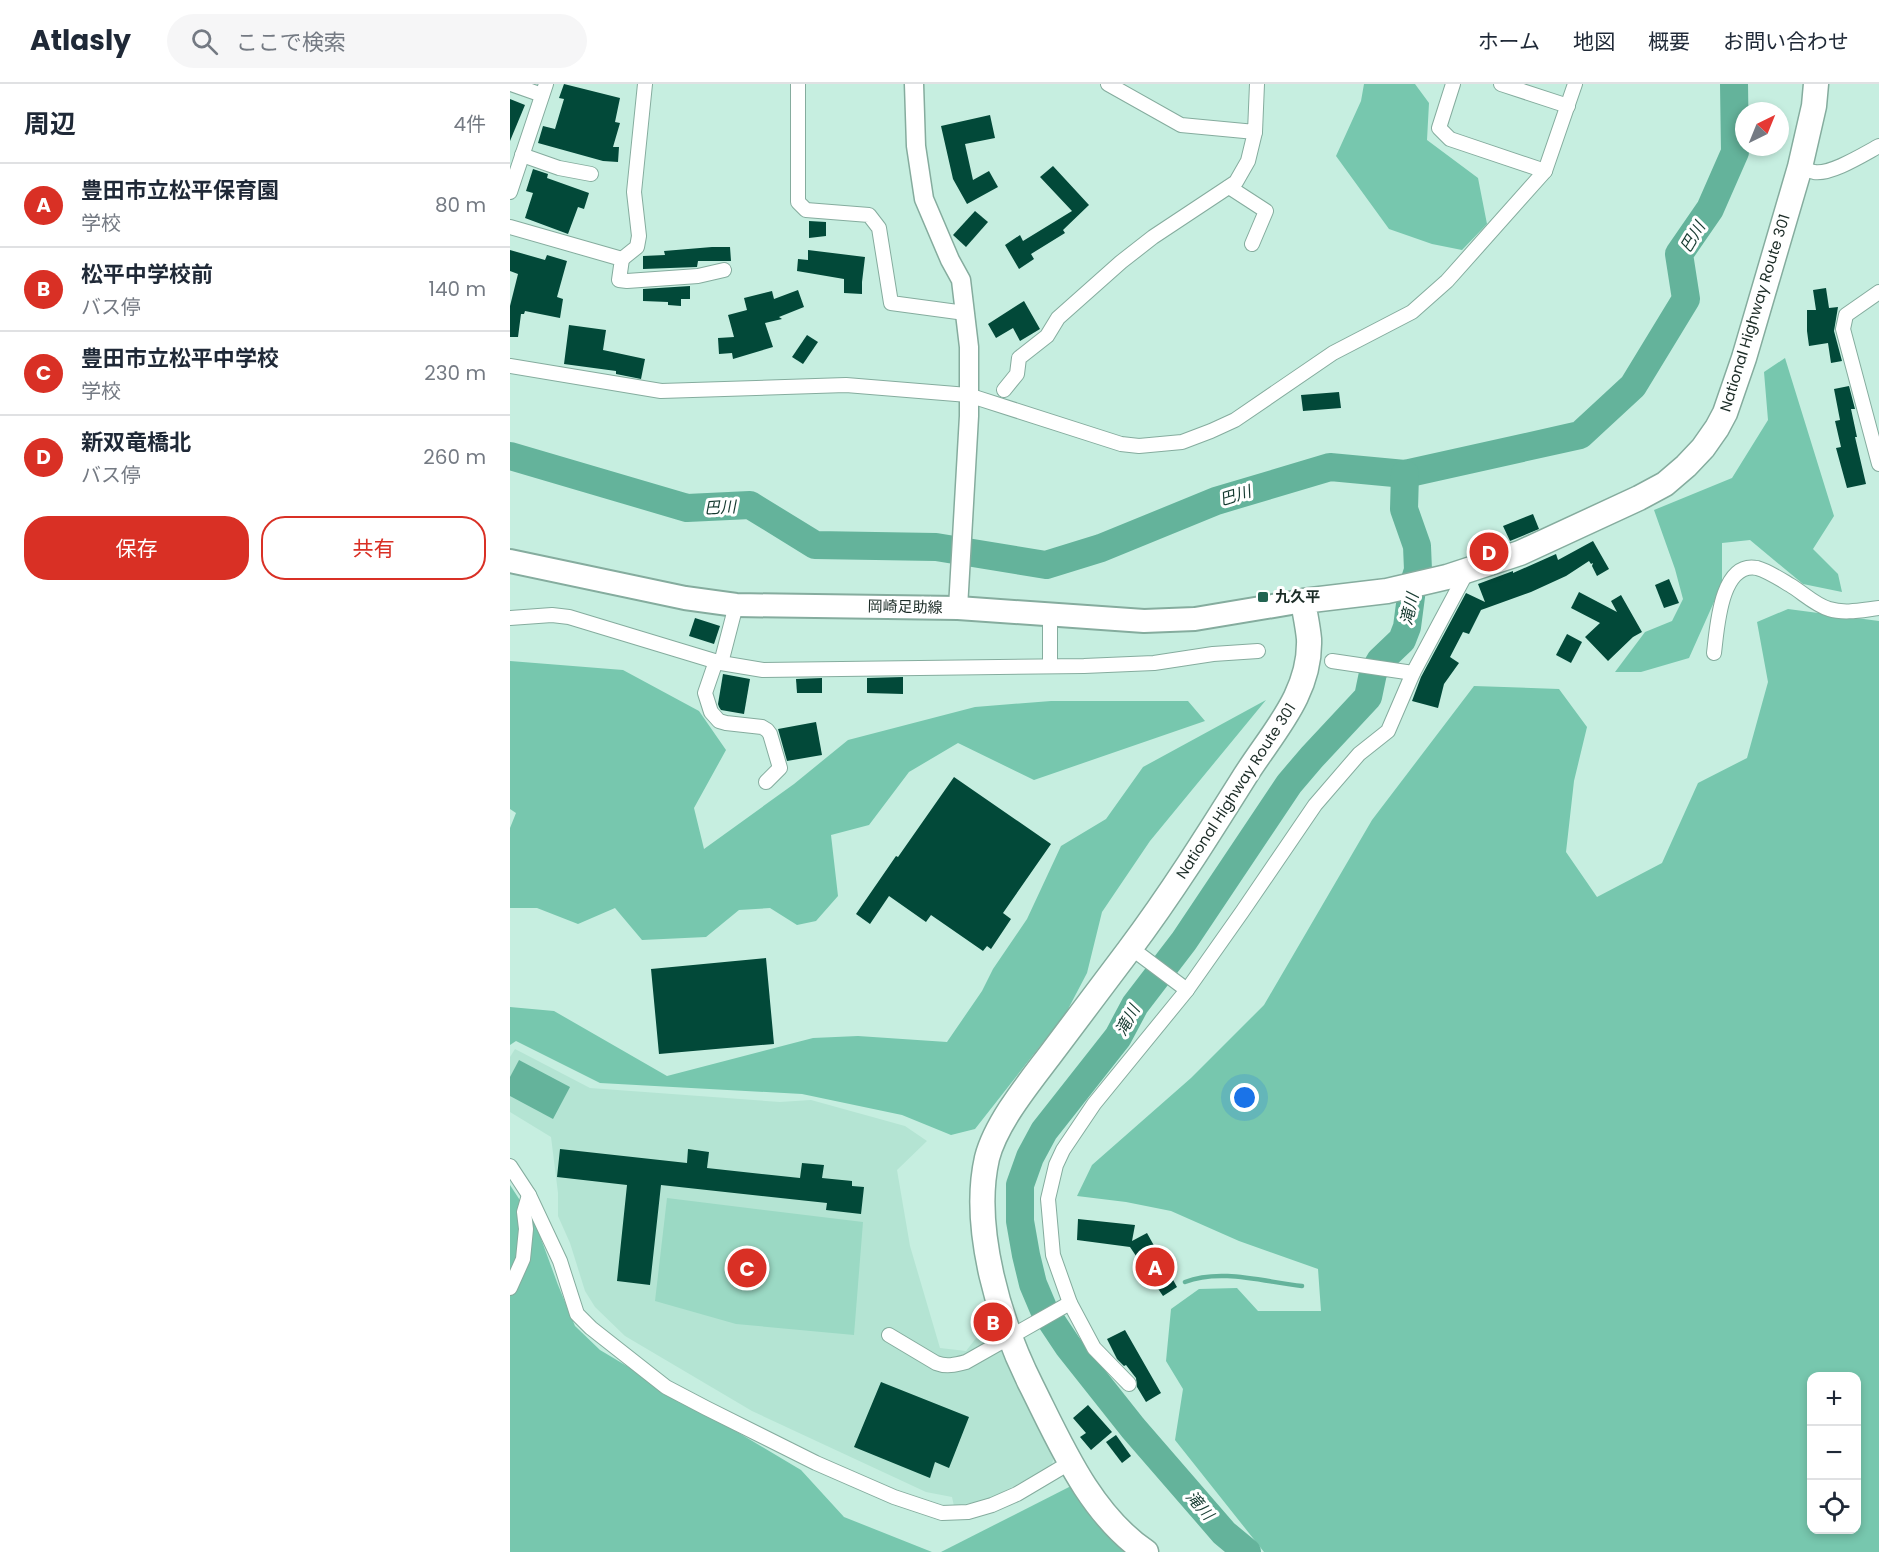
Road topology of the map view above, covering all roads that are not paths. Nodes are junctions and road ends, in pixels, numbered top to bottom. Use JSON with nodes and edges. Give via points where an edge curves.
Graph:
{"nodes":[{"id":1,"x":511,"y":84,"type":"edge"},
{"id":2,"x":645,"y":84,"type":"edge"},
{"id":3,"x":798,"y":84,"type":"edge"},
{"id":4,"x":914,"y":84,"type":"edge"},
{"id":5,"x":1108,"y":84,"type":"edge"},
{"id":6,"x":1257,"y":84,"type":"edge"},
{"id":7,"x":1453,"y":84,"type":"edge"},
{"id":8,"x":1501,"y":84,"type":"edge"},
{"id":9,"x":1575,"y":84,"type":"edge"},
{"id":10,"x":1816,"y":84,"type":"edge"},
{"id":11,"x":544,"y":90,"type":"edge"},
{"id":12,"x":1568,"y":106,"type":"junction"},
{"id":13,"x":1255,"y":132,"type":"junction"},
{"id":14,"x":1879,"y":146,"type":"edge"},
{"id":15,"x":522,"y":155,"type":"junction"},
{"id":16,"x":1800,"y":168,"type":"junction"},
{"id":17,"x":1545,"y":171,"type":"junction"},
{"id":18,"x":591,"y":174,"type":"dead end"},
{"id":19,"x":1229,"y":187,"type":"junction"},
{"id":20,"x":510,"y":192,"type":"edge"},
{"id":21,"x":510,"y":227,"type":"edge"},
{"id":22,"x":1252,"y":244,"type":"dead end"},
{"id":23,"x":622,"y":259,"type":"junction"},
{"id":24,"x":724,"y":270,"type":"dead end"},
{"id":25,"x":1879,"y":292,"type":"edge"},
{"id":26,"x":965,"y":313,"type":"junction"},
{"id":27,"x":510,"y":366,"type":"edge"},
{"id":28,"x":1004,"y":390,"type":"dead end"},
{"id":29,"x":968,"y":395,"type":"junction"},
{"id":30,"x":1879,"y":464,"type":"edge"},
{"id":31,"x":510,"y":561,"type":"edge"},
{"id":32,"x":1457,"y":573,"type":"junction"},
{"id":33,"x":1303,"y":601,"type":"junction"},
{"id":34,"x":736,"y":605,"type":"junction"},
{"id":35,"x":958,"y":608,"type":"junction"},
{"id":36,"x":1879,"y":608,"type":"edge"},
{"id":37,"x":1050,"y":615,"type":"junction"},
{"id":38,"x":510,"y":618,"type":"edge"},
{"id":39,"x":1258,"y":651,"type":"dead end"},
{"id":40,"x":1714,"y":653,"type":"dead end"},
{"id":41,"x":1332,"y":660,"type":"dead end"},
{"id":42,"x":719,"y":662,"type":"junction"},
{"id":43,"x":1050,"y":665,"type":"junction"},
{"id":44,"x":1407,"y":671,"type":"junction"},
{"id":45,"x":766,"y":782,"type":"dead end"},
{"id":46,"x":1131,"y":948,"type":"junction"},
{"id":47,"x":1187,"y":990,"type":"junction"},
{"id":48,"x":510,"y":1166,"type":"edge"},
{"id":49,"x":529,"y":1195,"type":"junction"},
{"id":50,"x":510,"y":1288,"type":"edge"},
{"id":51,"x":1070,"y":1303,"type":"junction"},
{"id":52,"x":1019,"y":1332,"type":"junction"},
{"id":53,"x":890,"y":1335,"type":"dead end"},
{"id":54,"x":1129,"y":1384,"type":"dead end"},
{"id":55,"x":1071,"y":1462,"type":"junction"},
{"id":56,"x":1146,"y":1552,"type":"edge"}],
"edges":[{"from":1,"to":11,"type":"street"},
{"from":2,"to":23,"type":"street","via":[[634,192],[639,236],[637,247]]},
{"from":3,"to":26,"type":"street","via":[[798,202],[806,210],[869,215],[879,228],[891,303]]},
{"from":4,"to":26,"type":"street","via":[[916,146],[924,199],[961,280]]},
{"from":5,"to":13,"type":"street","via":[[1181,125]]},
{"from":6,"to":13,"type":"street"},
{"from":7,"to":17,"type":"street","via":[[1439,128],[1450,139]]},
{"from":8,"to":12,"type":"street"},
{"from":9,"to":12,"type":"street"},
{"from":10,"to":16,"type":"highway","name":"National Highway Route 301"},
{"from":11,"to":15,"type":"street"},
{"from":12,"to":17,"type":"street"},
{"from":13,"to":19,"type":"street","via":[[1248,161]]},
{"from":14,"to":16,"type":"street","via":[[1828,170]]},
{"from":15,"to":18,"type":"street"},
{"from":15,"to":20,"type":"street"},
{"from":16,"to":32,"type":"highway","name":"National Highway Route 301","via":[[1733,391],[1725,413],[1703,448],[1665,484],[1638,498],[1520,553]]},
{"from":17,"to":29,"type":"street","via":[[1448,281],[1412,312],[1333,353],[1234,420],[1182,442],[1121,444]]},
{"from":19,"to":22,"type":"street","via":[[1266,211]]},
{"from":19,"to":28,"type":"street","via":[[1153,237],[1092,287],[1058,318],[1047,336],[1019,358],[1017,374]]},
{"from":21,"to":23,"type":"street"},
{"from":23,"to":24,"type":"street","via":[[619,280],[627,281],[698,276]]},
{"from":25,"to":30,"type":"street","via":[[1846,315],[1843,329]]},
{"from":26,"to":29,"type":"street"},
{"from":27,"to":29,"type":"street","via":[[662,391],[846,385]]},
{"from":29,"to":35,"type":"street"},
{"from":31,"to":34,"type":"main road","name":"岡崎足助線"},
{"from":32,"to":33,"type":"highway","name":"National Highway Route 301","via":[[1386,591]]},
{"from":32,"to":44,"type":"street"},
{"from":33,"to":37,"type":"main road","name":"岡崎足助線","via":[[1195,619],[1144,621]]},
{"from":33,"to":46,"type":"highway","name":"National Highway Route 301","via":[[1308,660],[1294,701]]},
{"from":34,"to":35,"type":"main road","name":"岡崎足助線"},
{"from":34,"to":42,"type":"street"},
{"from":35,"to":37,"type":"main road","name":"岡崎足助線"},
{"from":36,"to":40,"type":"street","via":[[1842,612],[1826,608],[1776,577],[1756,568],[1746,569],[1730,580],[1720,609]]},
{"from":37,"to":43,"type":"street"},
{"from":38,"to":42,"type":"street","via":[[569,617]]},
{"from":39,"to":43,"type":"street","via":[[1154,663]]},
{"from":41,"to":44,"type":"street"},
{"from":42,"to":43,"type":"street","via":[[763,670]]},
{"from":42,"to":45,"type":"street","via":[[705,693],[711,712],[719,721],[762,727],[770,734],[780,768]]},
{"from":44,"to":47,"type":"street","via":[[1388,731],[1359,754],[1315,805]]},
{"from":46,"to":47,"type":"street"},
{"from":46,"to":52,"type":"highway","name":"National Highway Route 301","via":[[1021,1092],[988,1156],[982,1196],[993,1279]]},
{"from":47,"to":51,"type":"street","via":[[1094,1104],[1056,1165],[1048,1200],[1053,1255]]},
{"from":48,"to":49,"type":"street"},
{"from":49,"to":50,"type":"street","via":[[524,1212],[524,1259]]},
{"from":49,"to":55,"type":"street","via":[[560,1261],[577,1314],[591,1328],[666,1387],[816,1463],[942,1513],[968,1512],[992,1505]]},
{"from":51,"to":52,"type":"street"},
{"from":51,"to":54,"type":"street","via":[[1094,1348]]},
{"from":52,"to":53,"type":"street","via":[[966,1362],[944,1366]]},
{"from":52,"to":55,"type":"highway","name":"National Highway Route 301","via":[[1025,1373]]},
{"from":55,"to":56,"type":"highway","name":"National Highway Route 301","via":[[1096,1503]]}]}
